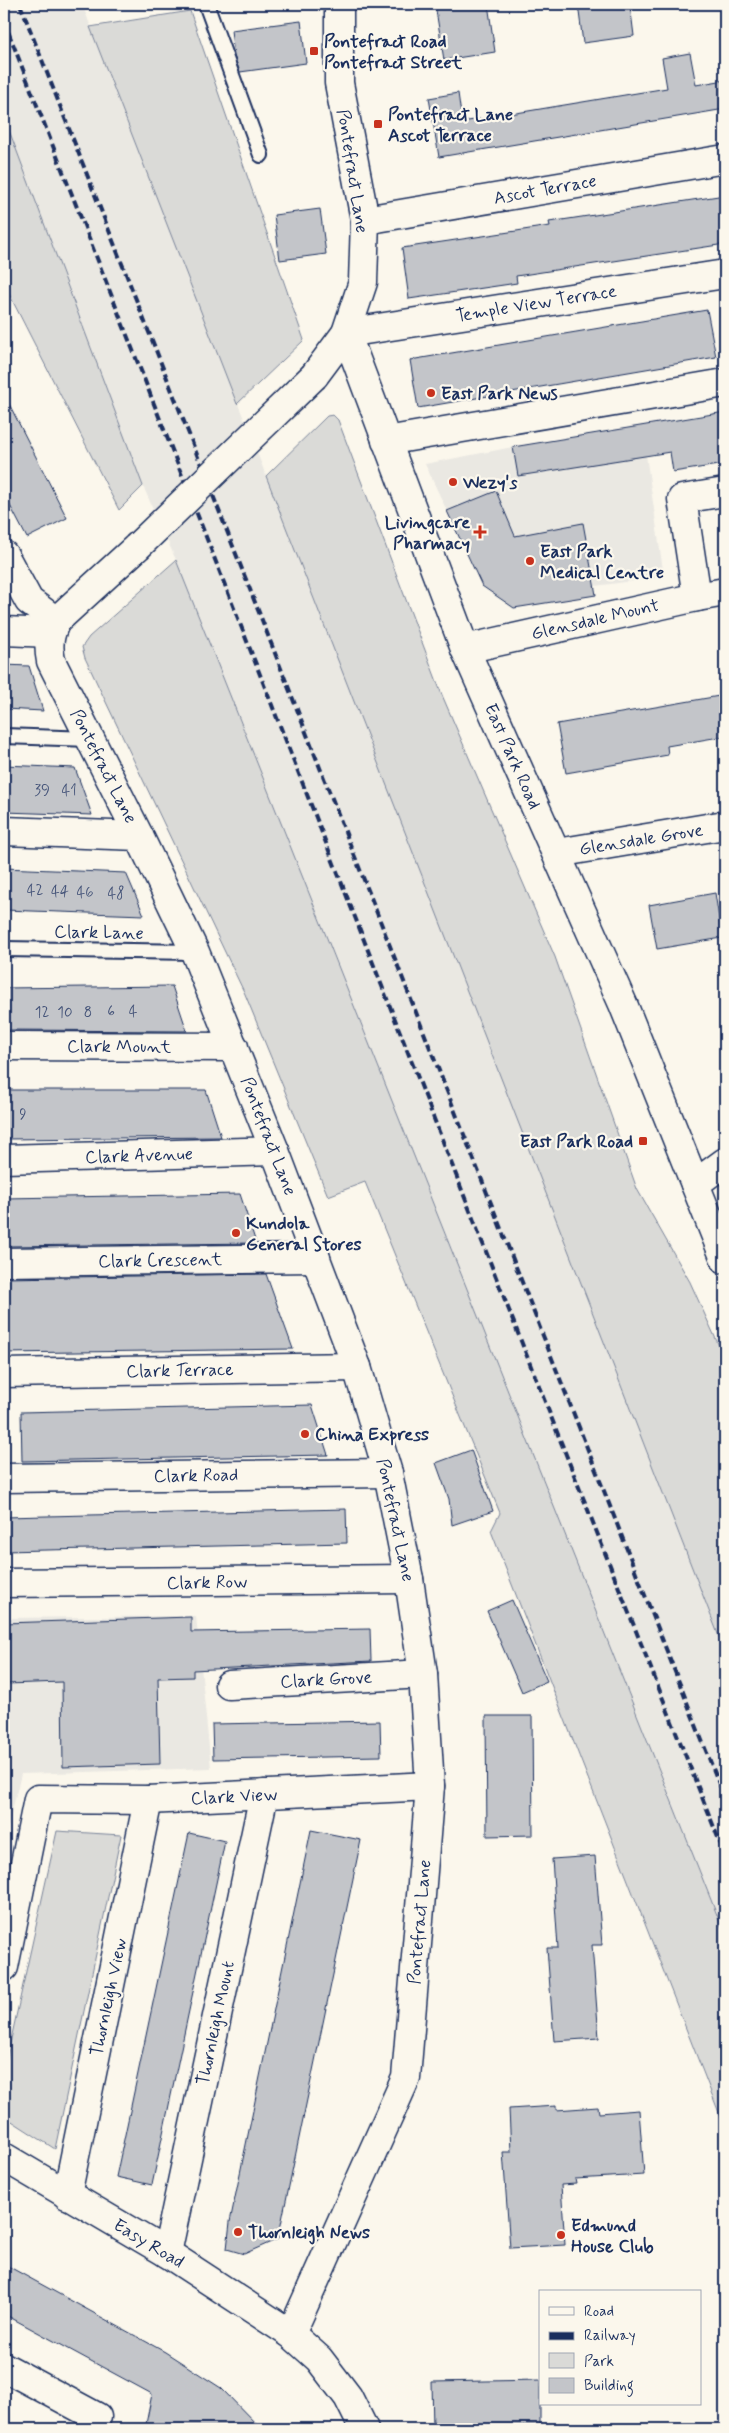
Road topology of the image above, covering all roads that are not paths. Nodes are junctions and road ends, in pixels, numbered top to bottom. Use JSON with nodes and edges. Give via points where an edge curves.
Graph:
{"nodes":[{"id":1,"x":206,"y":4,"type":"edge"},
{"id":2,"x":339,"y":4,"type":"edge"},
{"id":3,"x":261,"y":155,"type":"dead end"},
{"id":4,"x":725,"y":159,"type":"edge"},
{"id":5,"x":364,"y":220,"type":"junction"},
{"id":6,"x":725,"y":274,"type":"edge"},
{"id":7,"x":346,"y":333,"type":"junction"},
{"id":8,"x":725,"y":383,"type":"edge"},
{"id":9,"x":386,"y":441,"type":"junction"},
{"id":10,"x":725,"y":492,"type":"edge"},
{"id":11,"x":4,"y":555,"type":"edge"},
{"id":12,"x":725,"y":592,"type":"edge"},
{"id":13,"x":697,"y":596,"type":"junction"},
{"id":14,"x":53,"y":627,"type":"junction"},
{"id":15,"x":4,"y":631,"type":"edge"},
{"id":16,"x":465,"y":649,"type":"junction"},
{"id":17,"x":4,"y":736,"type":"edge"},
{"id":18,"x":90,"y":739,"type":"junction"},
{"id":19,"x":725,"y":825,"type":"edge"},
{"id":20,"x":4,"y":831,"type":"edge"},
{"id":21,"x":139,"y":836,"type":"junction"},
{"id":22,"x":557,"y":853,"type":"junction"},
{"id":23,"x":4,"y":949,"type":"edge"},
{"id":24,"x":195,"y":952,"type":"junction"},
{"id":25,"x":4,"y":1046,"type":"edge"},
{"id":26,"x":234,"y":1046,"type":"junction"},
{"id":27,"x":275,"y":1151,"type":"junction"},
{"id":28,"x":4,"y":1159,"type":"edge"},
{"id":29,"x":725,"y":1162,"type":"edge"},
{"id":30,"x":695,"y":1184,"type":"junction"},
{"id":31,"x":316,"y":1258,"type":"junction"},
{"id":32,"x":725,"y":1259,"type":"edge"},
{"id":33,"x":4,"y":1262,"type":"edge"},
{"id":34,"x":357,"y":1367,"type":"junction"},
{"id":35,"x":4,"y":1374,"type":"edge"},
{"id":36,"x":388,"y":1473,"type":"junction"},
{"id":37,"x":4,"y":1478,"type":"edge"},
{"id":38,"x":410,"y":1579,"type":"junction"},
{"id":39,"x":4,"y":1583,"type":"edge"},
{"id":40,"x":423,"y":1674,"type":"junction"},
{"id":41,"x":229,"y":1684,"type":"dead end"},
{"id":42,"x":430,"y":1786,"type":"junction"},
{"id":43,"x":264,"y":1794,"type":"junction"},
{"id":44,"x":148,"y":1800,"type":"junction"},
{"id":45,"x":4,"y":1967,"type":"edge"},
{"id":46,"x":4,"y":2157,"type":"edge"},
{"id":47,"x":67,"y":2195,"type":"junction"},
{"id":48,"x":167,"y":2253,"type":"junction"},
{"id":49,"x":291,"y":2334,"type":"junction"},
{"id":50,"x":4,"y":2367,"type":"edge"},
{"id":51,"x":97,"y":2417,"type":"dead end"},
{"id":52,"x":364,"y":2429,"type":"edge"}],
"edges":[{"from":1,"to":3,"type":"lane"},
{"from":2,"to":5,"type":"street","name":"Pontefract Lane","via":[[339,83]]},
{"from":4,"to":5,"type":"street","name":"Ascot Terrace"},
{"from":5,"to":7,"type":"street","name":"Pontefract Lane","via":[[363,282]]},
{"from":6,"to":7,"type":"street","name":"Temple View Terrace"},
{"from":7,"to":9,"type":"street","name":"East Park Road"},
{"from":7,"to":14,"type":"street","name":"Pontefract Lane","bridge":true,"via":[[314,376]]},
{"from":8,"to":9,"type":"street"},
{"from":9,"to":16,"type":"street","name":"East Park Road"},
{"from":10,"to":13,"type":"street","via":[[682,499]]},
{"from":11,"to":14,"type":"street","via":[[29,601]]},
{"from":12,"to":13,"type":"street","name":"Glensdale Mount"},
{"from":13,"to":16,"type":"street","name":"Glensdale Mount"},
{"from":14,"to":15,"type":"street"},
{"from":14,"to":18,"type":"street","name":"Pontefract Lane","via":[[48,647],[51,661]]},
{"from":16,"to":22,"type":"street","name":"East Park Road"},
{"from":17,"to":18,"type":"lane"},
{"from":18,"to":21,"type":"street","name":"Pontefract Lane"},
{"from":19,"to":22,"type":"street","name":"Glensdale Grove"},
{"from":20,"to":21,"type":"street"},
{"from":21,"to":24,"type":"street","name":"Pontefract Lane"},
{"from":22,"to":30,"type":"street","name":"East Park Road","via":[[623,1004]]},
{"from":23,"to":24,"type":"lane","name":"Clark Lane"},
{"from":24,"to":26,"type":"street","name":"Pontefract Lane"},
{"from":25,"to":26,"type":"street","name":"Clark Mount"},
{"from":26,"to":27,"type":"street","name":"Pontefract Lane"},
{"from":27,"to":28,"type":"street","name":"Clark Avenue"},
{"from":27,"to":31,"type":"street","name":"Pontefract Lane"},
{"from":29,"to":30,"type":"street"},
{"from":30,"to":32,"type":"street","name":"East Park Road"},
{"from":31,"to":33,"type":"street","name":"Clark Crescent"},
{"from":31,"to":34,"type":"street","name":"Pontefract Lane"},
{"from":34,"to":35,"type":"street","name":"Clark Terrace"},
{"from":34,"to":36,"type":"street","name":"Pontefract Lane"},
{"from":36,"to":37,"type":"street","name":"Clark Road"},
{"from":36,"to":38,"type":"street","name":"Pontefract Lane"},
{"from":38,"to":39,"type":"street","name":"Clark Row"},
{"from":38,"to":40,"type":"street","name":"Pontefract Lane"},
{"from":40,"to":41,"type":"street","name":"Clark Grove"},
{"from":40,"to":42,"type":"street","name":"Pontefract Lane"},
{"from":42,"to":43,"type":"street","name":"Clark View"},
{"from":42,"to":49,"type":"street","name":"Pontefract Lane","via":[[406,2078]]},
{"from":43,"to":44,"type":"street","name":"Clark View"},
{"from":43,"to":48,"type":"street","name":"Thornleigh Mount"},
{"from":44,"to":45,"type":"street","name":"Clark View","via":[[38,1799]]},
{"from":44,"to":47,"type":"street","name":"Thornleigh View"},
{"from":46,"to":47,"type":"street","name":"Easy Road"},
{"from":47,"to":48,"type":"street","name":"Easy Road"},
{"from":48,"to":49,"type":"street","name":"Easy Road"},
{"from":49,"to":52,"type":"street","via":[[319,2359],[348,2398]]},
{"from":50,"to":51,"type":"street"}]}
